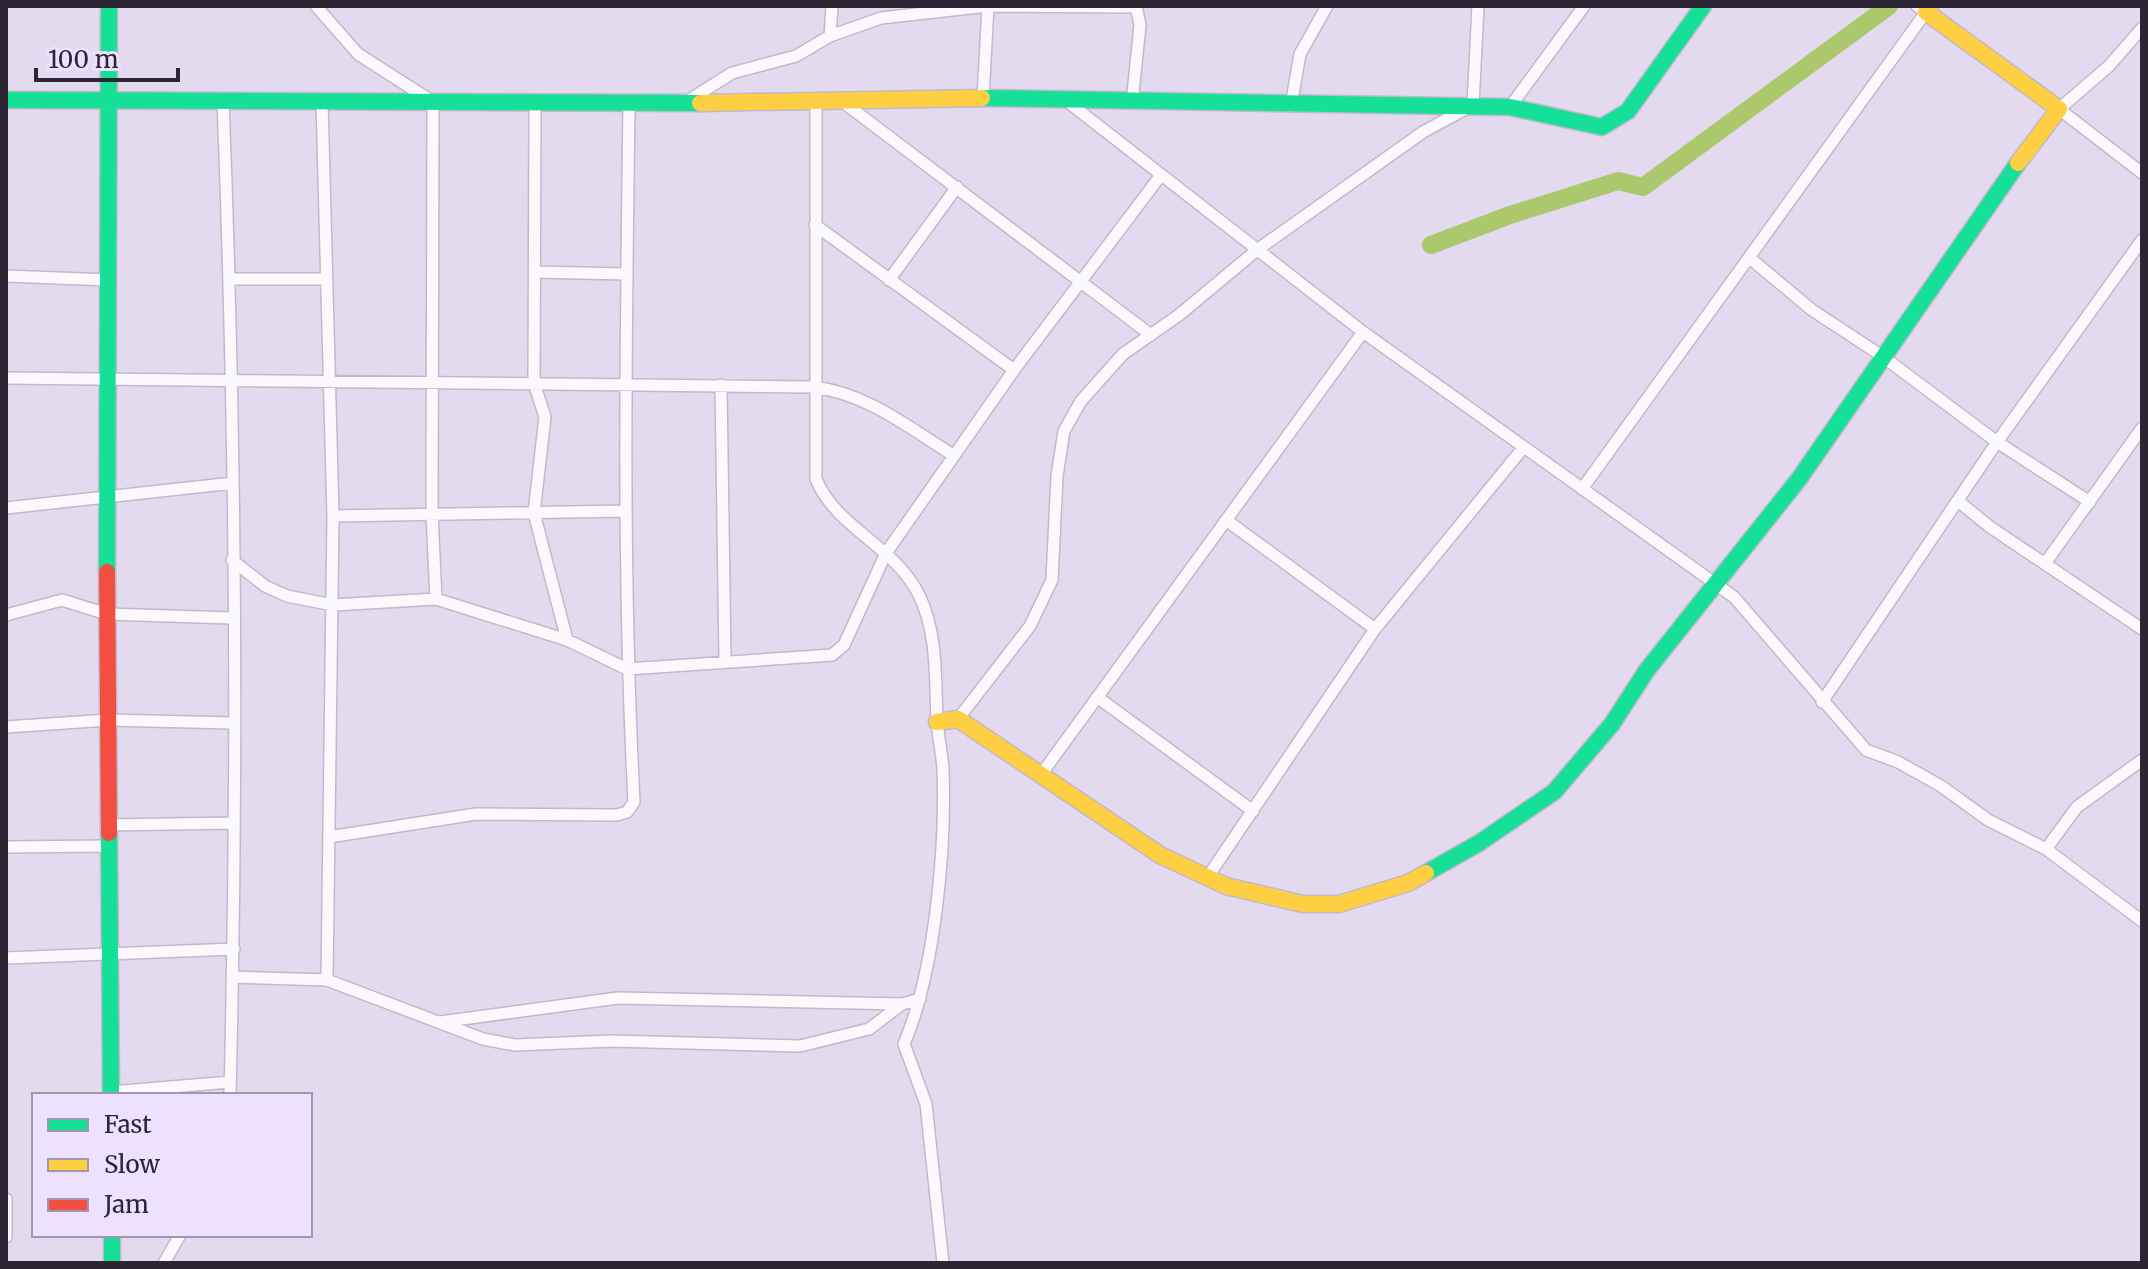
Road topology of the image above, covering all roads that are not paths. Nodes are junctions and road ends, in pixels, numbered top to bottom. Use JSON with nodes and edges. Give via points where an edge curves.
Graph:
{"nodes":[{"id":1,"x":109,"y":6,"type":"edge"},
{"id":2,"x":316,"y":6,"type":"edge"},
{"id":3,"x":832,"y":6,"type":"edge"},
{"id":4,"x":988,"y":6,"type":"edge"},
{"id":5,"x":1137,"y":6,"type":"edge"},
{"id":6,"x":1327,"y":6,"type":"edge"},
{"id":7,"x":1478,"y":6,"type":"edge"},
{"id":8,"x":1584,"y":6,"type":"edge"},
{"id":9,"x":1703,"y":6,"type":"edge"},
{"id":10,"x":1924,"y":8,"type":"edge"},
{"id":11,"x":2142,"y":28,"type":"edge"},
{"id":12,"x":830,"y":36,"type":"junction"},
{"id":13,"x":983,"y":98,"type":"junction"},
{"id":14,"x":6,"y":100,"type":"edge"},
{"id":15,"x":109,"y":100,"type":"junction"},
{"id":16,"x":816,"y":100,"type":"junction"},
{"id":17,"x":223,"y":101,"type":"junction"},
{"id":18,"x":322,"y":102,"type":"junction"},
{"id":19,"x":433,"y":102,"type":"junction"},
{"id":20,"x":686,"y":102,"type":"junction"},
{"id":21,"x":843,"y":102,"type":"junction"},
{"id":22,"x":1068,"y":102,"type":"junction"},
{"id":23,"x":535,"y":103,"type":"junction"},
{"id":24,"x":1132,"y":103,"type":"junction"},
{"id":25,"x":629,"y":104,"type":"junction"},
{"id":26,"x":1473,"y":105,"type":"junction"},
{"id":27,"x":1291,"y":106,"type":"junction"},
{"id":28,"x":1510,"y":107,"type":"junction"},
{"id":29,"x":2059,"y":109,"type":"junction"},
{"id":30,"x":2142,"y":173,"type":"edge"},
{"id":31,"x":1161,"y":175,"type":"junction"},
{"id":32,"x":957,"y":187,"type":"junction"},
{"id":33,"x":815,"y":225,"type":"junction"},
{"id":34,"x":2142,"y":240,"type":"edge"},
{"id":35,"x":1257,"y":250,"type":"junction"},
{"id":36,"x":1751,"y":259,"type":"junction"},
{"id":37,"x":535,"y":272,"type":"junction"},
{"id":38,"x":627,"y":274,"type":"junction"},
{"id":39,"x":6,"y":276,"type":"edge"},
{"id":40,"x":230,"y":279,"type":"junction"},
{"id":41,"x":325,"y":279,"type":"junction"},
{"id":42,"x":1082,"y":279,"type":"junction"},
{"id":43,"x":108,"y":280,"type":"junction"},
{"id":44,"x":889,"y":280,"type":"junction"},
{"id":45,"x":1363,"y":332,"type":"junction"},
{"id":46,"x":1151,"y":335,"type":"junction"},
{"id":47,"x":1882,"y":356,"type":"junction"},
{"id":48,"x":1014,"y":370,"type":"junction"},
{"id":49,"x":6,"y":378,"type":"edge"},
{"id":50,"x":106,"y":379,"type":"junction"},
{"id":51,"x":234,"y":380,"type":"junction"},
{"id":52,"x":327,"y":381,"type":"junction"},
{"id":53,"x":433,"y":383,"type":"junction"},
{"id":54,"x":534,"y":383,"type":"junction"},
{"id":55,"x":625,"y":383,"type":"junction"},
{"id":56,"x":721,"y":385,"type":"junction"},
{"id":57,"x":813,"y":387,"type":"junction"},
{"id":58,"x":2142,"y":428,"type":"edge"},
{"id":59,"x":1997,"y":442,"type":"junction"},
{"id":60,"x":1523,"y":448,"type":"junction"},
{"id":61,"x":953,"y":455,"type":"junction"},
{"id":62,"x":233,"y":483,"type":"junction"},
{"id":63,"x":1582,"y":489,"type":"junction"},
{"id":64,"x":107,"y":495,"type":"junction"},
{"id":65,"x":1958,"y":501,"type":"junction"},
{"id":66,"x":2090,"y":502,"type":"junction"},
{"id":67,"x":6,"y":508,"type":"edge"},
{"id":68,"x":626,"y":511,"type":"junction"},
{"id":69,"x":534,"y":513,"type":"junction"},
{"id":70,"x":432,"y":514,"type":"junction"},
{"id":71,"x":333,"y":516,"type":"junction"},
{"id":72,"x":1226,"y":520,"type":"junction"},
{"id":73,"x":886,"y":553,"type":"junction"},
{"id":74,"x":232,"y":560,"type":"junction"},
{"id":75,"x":2046,"y":562,"type":"junction"},
{"id":76,"x":1716,"y":582,"type":"junction"},
{"id":77,"x":436,"y":599,"type":"junction"},
{"id":78,"x":333,"y":605,"type":"junction"},
{"id":79,"x":2142,"y":611,"type":"edge"},
{"id":80,"x":107,"y":614,"type":"junction"},
{"id":81,"x":6,"y":615,"type":"edge"},
{"id":82,"x":232,"y":618,"type":"junction"},
{"id":83,"x":2138,"y":626,"type":"edge"},
{"id":84,"x":1375,"y":629,"type":"junction"},
{"id":85,"x":567,"y":640,"type":"junction"},
{"id":86,"x":725,"y":661,"type":"junction"},
{"id":87,"x":627,"y":669,"type":"junction"},
{"id":88,"x":1097,"y":697,"type":"junction"},
{"id":89,"x":1822,"y":702,"type":"junction"},
{"id":90,"x":958,"y":719,"type":"junction"},
{"id":91,"x":108,"y":720,"type":"junction"},
{"id":92,"x":937,"y":722,"type":"junction"},
{"id":93,"x":232,"y":723,"type":"junction"},
{"id":94,"x":6,"y":727,"type":"edge"},
{"id":95,"x":2142,"y":760,"type":"edge"},
{"id":96,"x":1040,"y":776,"type":"junction"},
{"id":97,"x":1253,"y":811,"type":"junction"},
{"id":98,"x":232,"y":823,"type":"junction"},
{"id":99,"x":108,"y":825,"type":"junction"},
{"id":100,"x":329,"y":837,"type":"junction"},
{"id":101,"x":108,"y":846,"type":"junction"},
{"id":102,"x":6,"y":847,"type":"edge"},
{"id":103,"x":2046,"y":849,"type":"junction"},
{"id":104,"x":1207,"y":878,"type":"junction"},
{"id":105,"x":2142,"y":921,"type":"edge"},
{"id":106,"x":234,"y":949,"type":"junction"},
{"id":107,"x":112,"y":955,"type":"junction"},
{"id":108,"x":6,"y":958,"type":"edge"},
{"id":109,"x":234,"y":977,"type":"junction"},
{"id":110,"x":327,"y":980,"type":"junction"},
{"id":111,"x":920,"y":999,"type":"junction"},
{"id":112,"x":902,"y":1004,"type":"junction"},
{"id":113,"x":438,"y":1022,"type":"junction"},
{"id":114,"x":230,"y":1082,"type":"junction"},
{"id":115,"x":111,"y":1093,"type":"edge"},
{"id":116,"x":230,"y":1093,"type":"edge"},
{"id":117,"x":6,"y":1199,"type":"edge"},
{"id":118,"x":6,"y":1237,"type":"edge"},
{"id":119,"x":112,"y":1237,"type":"edge"},
{"id":120,"x":179,"y":1237,"type":"edge"},
{"id":121,"x":112,"y":1263,"type":"edge"},
{"id":122,"x":164,"y":1263,"type":"edge"},
{"id":123,"x":943,"y":1263,"type":"edge"}],
"edges":[{"from":1,"to":15,"type":"street"},
{"from":2,"to":19,"type":"street","via":[[358,54]]},
{"from":3,"to":12,"type":"street"},
{"from":4,"to":5,"type":"street"},
{"from":4,"to":12,"type":"street","via":[[881,18]]},
{"from":4,"to":13,"type":"street"},
{"from":5,"to":24,"type":"street"},
{"from":6,"to":27,"type":"street","via":[[1300,54]]},
{"from":7,"to":26,"type":"street"},
{"from":8,"to":28,"type":"street"},
{"from":9,"to":28,"type":"street","via":[[1617,121],[1602,127]]},
{"from":10,"to":29,"type":"street"},
{"from":10,"to":36,"type":"street"},
{"from":11,"to":29,"type":"street","via":[[2109,66]]},
{"from":12,"to":20,"type":"street","via":[[796,56],[732,73]]},
{"from":13,"to":21,"type":"street"},
{"from":13,"to":22,"type":"street"},
{"from":14,"to":15,"type":"street"},
{"from":15,"to":17,"type":"street"},
{"from":15,"to":43,"type":"street"},
{"from":16,"to":20,"type":"street"},
{"from":16,"to":21,"type":"street"},
{"from":16,"to":33,"type":"street"},
{"from":17,"to":18,"type":"street"},
{"from":17,"to":40,"type":"street"},
{"from":18,"to":19,"type":"street"},
{"from":18,"to":41,"type":"street"},
{"from":19,"to":23,"type":"street"},
{"from":19,"to":53,"type":"street"},
{"from":20,"to":25,"type":"street"},
{"from":21,"to":32,"type":"street"},
{"from":22,"to":24,"type":"street"},
{"from":22,"to":31,"type":"street"},
{"from":23,"to":25,"type":"street"},
{"from":23,"to":37,"type":"street"},
{"from":24,"to":27,"type":"street"},
{"from":25,"to":38,"type":"street"},
{"from":26,"to":27,"type":"street"},
{"from":26,"to":28,"type":"street"},
{"from":26,"to":35,"type":"street","via":[[1423,132]]},
{"from":29,"to":30,"type":"street"},
{"from":29,"to":47,"type":"street","via":[[1991,197]]},
{"from":31,"to":35,"type":"street"},
{"from":31,"to":42,"type":"street"},
{"from":32,"to":42,"type":"street"},
{"from":32,"to":44,"type":"street"},
{"from":33,"to":44,"type":"street"},
{"from":33,"to":57,"type":"street"},
{"from":34,"to":59,"type":"street"},
{"from":35,"to":45,"type":"street"},
{"from":35,"to":46,"type":"street"},
{"from":36,"to":47,"type":"street","via":[[1812,310]]},
{"from":36,"to":63,"type":"street"},
{"from":37,"to":38,"type":"street"},
{"from":37,"to":54,"type":"street"},
{"from":38,"to":55,"type":"street"},
{"from":39,"to":43,"type":"street"},
{"from":40,"to":41,"type":"street"},
{"from":40,"to":51,"type":"street"},
{"from":41,"to":52,"type":"street"},
{"from":42,"to":46,"type":"street"},
{"from":42,"to":48,"type":"street"},
{"from":43,"to":50,"type":"street"},
{"from":44,"to":48,"type":"street"},
{"from":45,"to":60,"type":"street"},
{"from":45,"to":72,"type":"street"},
{"from":46,"to":90,"type":"street","via":[[1123,354],[1081,401],[1064,431],[1052,580],[1030,626]]},
{"from":47,"to":59,"type":"street"},
{"from":47,"to":76,"type":"street","via":[[1799,479]]},
{"from":48,"to":61,"type":"street"},
{"from":49,"to":50,"type":"street"},
{"from":50,"to":51,"type":"street"},
{"from":50,"to":64,"type":"street"},
{"from":51,"to":52,"type":"street"},
{"from":51,"to":62,"type":"street"},
{"from":52,"to":53,"type":"street"},
{"from":52,"to":71,"type":"street"},
{"from":53,"to":54,"type":"street"},
{"from":53,"to":70,"type":"street"},
{"from":54,"to":55,"type":"street"},
{"from":54,"to":69,"type":"street","via":[[545,417]]},
{"from":55,"to":56,"type":"street"},
{"from":55,"to":68,"type":"street"},
{"from":56,"to":57,"type":"street"},
{"from":56,"to":86,"type":"street"},
{"from":57,"to":61,"type":"street","via":[[863,399]]},
{"from":57,"to":73,"type":"street","via":[[819,487],[834,509]]},
{"from":58,"to":66,"type":"street"},
{"from":59,"to":65,"type":"street"},
{"from":59,"to":66,"type":"street"},
{"from":60,"to":63,"type":"street"},
{"from":60,"to":84,"type":"street"},
{"from":61,"to":73,"type":"street"},
{"from":62,"to":64,"type":"street"},
{"from":62,"to":74,"type":"street"},
{"from":63,"to":76,"type":"street"},
{"from":64,"to":67,"type":"street"},
{"from":64,"to":80,"type":"street"},
{"from":65,"to":75,"type":"street"},
{"from":65,"to":89,"type":"street"},
{"from":66,"to":75,"type":"street"},
{"from":68,"to":69,"type":"street"},
{"from":68,"to":87,"type":"street"},
{"from":69,"to":70,"type":"street"},
{"from":69,"to":85,"type":"street"},
{"from":70,"to":71,"type":"street"},
{"from":70,"to":77,"type":"street"},
{"from":71,"to":78,"type":"street"},
{"from":72,"to":84,"type":"street"},
{"from":72,"to":88,"type":"street"},
{"from":73,"to":86,"type":"street","via":[[844,645],[832,655]]},
{"from":73,"to":92,"type":"street","via":[[902,569],[923,607],[936,671]]},
{"from":74,"to":78,"type":"street","via":[[274,592]]},
{"from":74,"to":82,"type":"street"},
{"from":75,"to":83,"type":"street"},
{"from":76,"to":89,"type":"street"},
{"from":76,"to":104,"type":"street","via":[[1612,724],[1554,792],[1479,843],[1408,883],[1339,904],[1303,904]]},
{"from":77,"to":78,"type":"street"},
{"from":77,"to":85,"type":"street"},
{"from":78,"to":100,"type":"street"},
{"from":79,"to":83,"type":"street"},
{"from":80,"to":81,"type":"street","via":[[62,600]]},
{"from":80,"to":82,"type":"street"},
{"from":80,"to":91,"type":"street"},
{"from":82,"to":93,"type":"street"},
{"from":84,"to":97,"type":"street"},
{"from":85,"to":87,"type":"street"},
{"from":86,"to":87,"type":"street"},
{"from":87,"to":100,"type":"street","via":[[634,802],[627,812],[453,815]]},
{"from":88,"to":96,"type":"street"},
{"from":88,"to":97,"type":"street"},
{"from":89,"to":103,"type":"street","via":[[1866,750],[1898,762],[1988,820]]},
{"from":90,"to":92,"type":"street"},
{"from":90,"to":96,"type":"street"},
{"from":91,"to":93,"type":"street"},
{"from":91,"to":94,"type":"street"},
{"from":91,"to":99,"type":"street"},
{"from":92,"to":111,"type":"street","via":[[943,769],[940,853]]},
{"from":93,"to":98,"type":"street"},
{"from":95,"to":103,"type":"street","via":[[2077,807]]},
{"from":96,"to":104,"type":"street","via":[[1160,855]]},
{"from":97,"to":104,"type":"street"},
{"from":98,"to":99,"type":"street"},
{"from":98,"to":106,"type":"street"},
{"from":99,"to":101,"type":"street"},
{"from":100,"to":110,"type":"street"},
{"from":101,"to":102,"type":"street"},
{"from":101,"to":107,"type":"street"},
{"from":103,"to":105,"type":"street"},
{"from":106,"to":107,"type":"street"},
{"from":106,"to":109,"type":"street"},
{"from":107,"to":108,"type":"street"},
{"from":107,"to":115,"type":"street"},
{"from":109,"to":110,"type":"street"},
{"from":109,"to":114,"type":"street"},
{"from":110,"to":113,"type":"street"},
{"from":111,"to":112,"type":"street"},
{"from":111,"to":123,"type":"street","via":[[904,1044],[926,1104]]},
{"from":112,"to":113,"type":"street","via":[[618,998]]},
{"from":112,"to":113,"type":"street","via":[[869,1029],[800,1046],[611,1041],[515,1045]]},
{"from":114,"to":115,"type":"street"},
{"from":114,"to":116,"type":"street"},
{"from":117,"to":118,"type":"street"},
{"from":119,"to":121,"type":"street"},
{"from":120,"to":122,"type":"street"}]}
